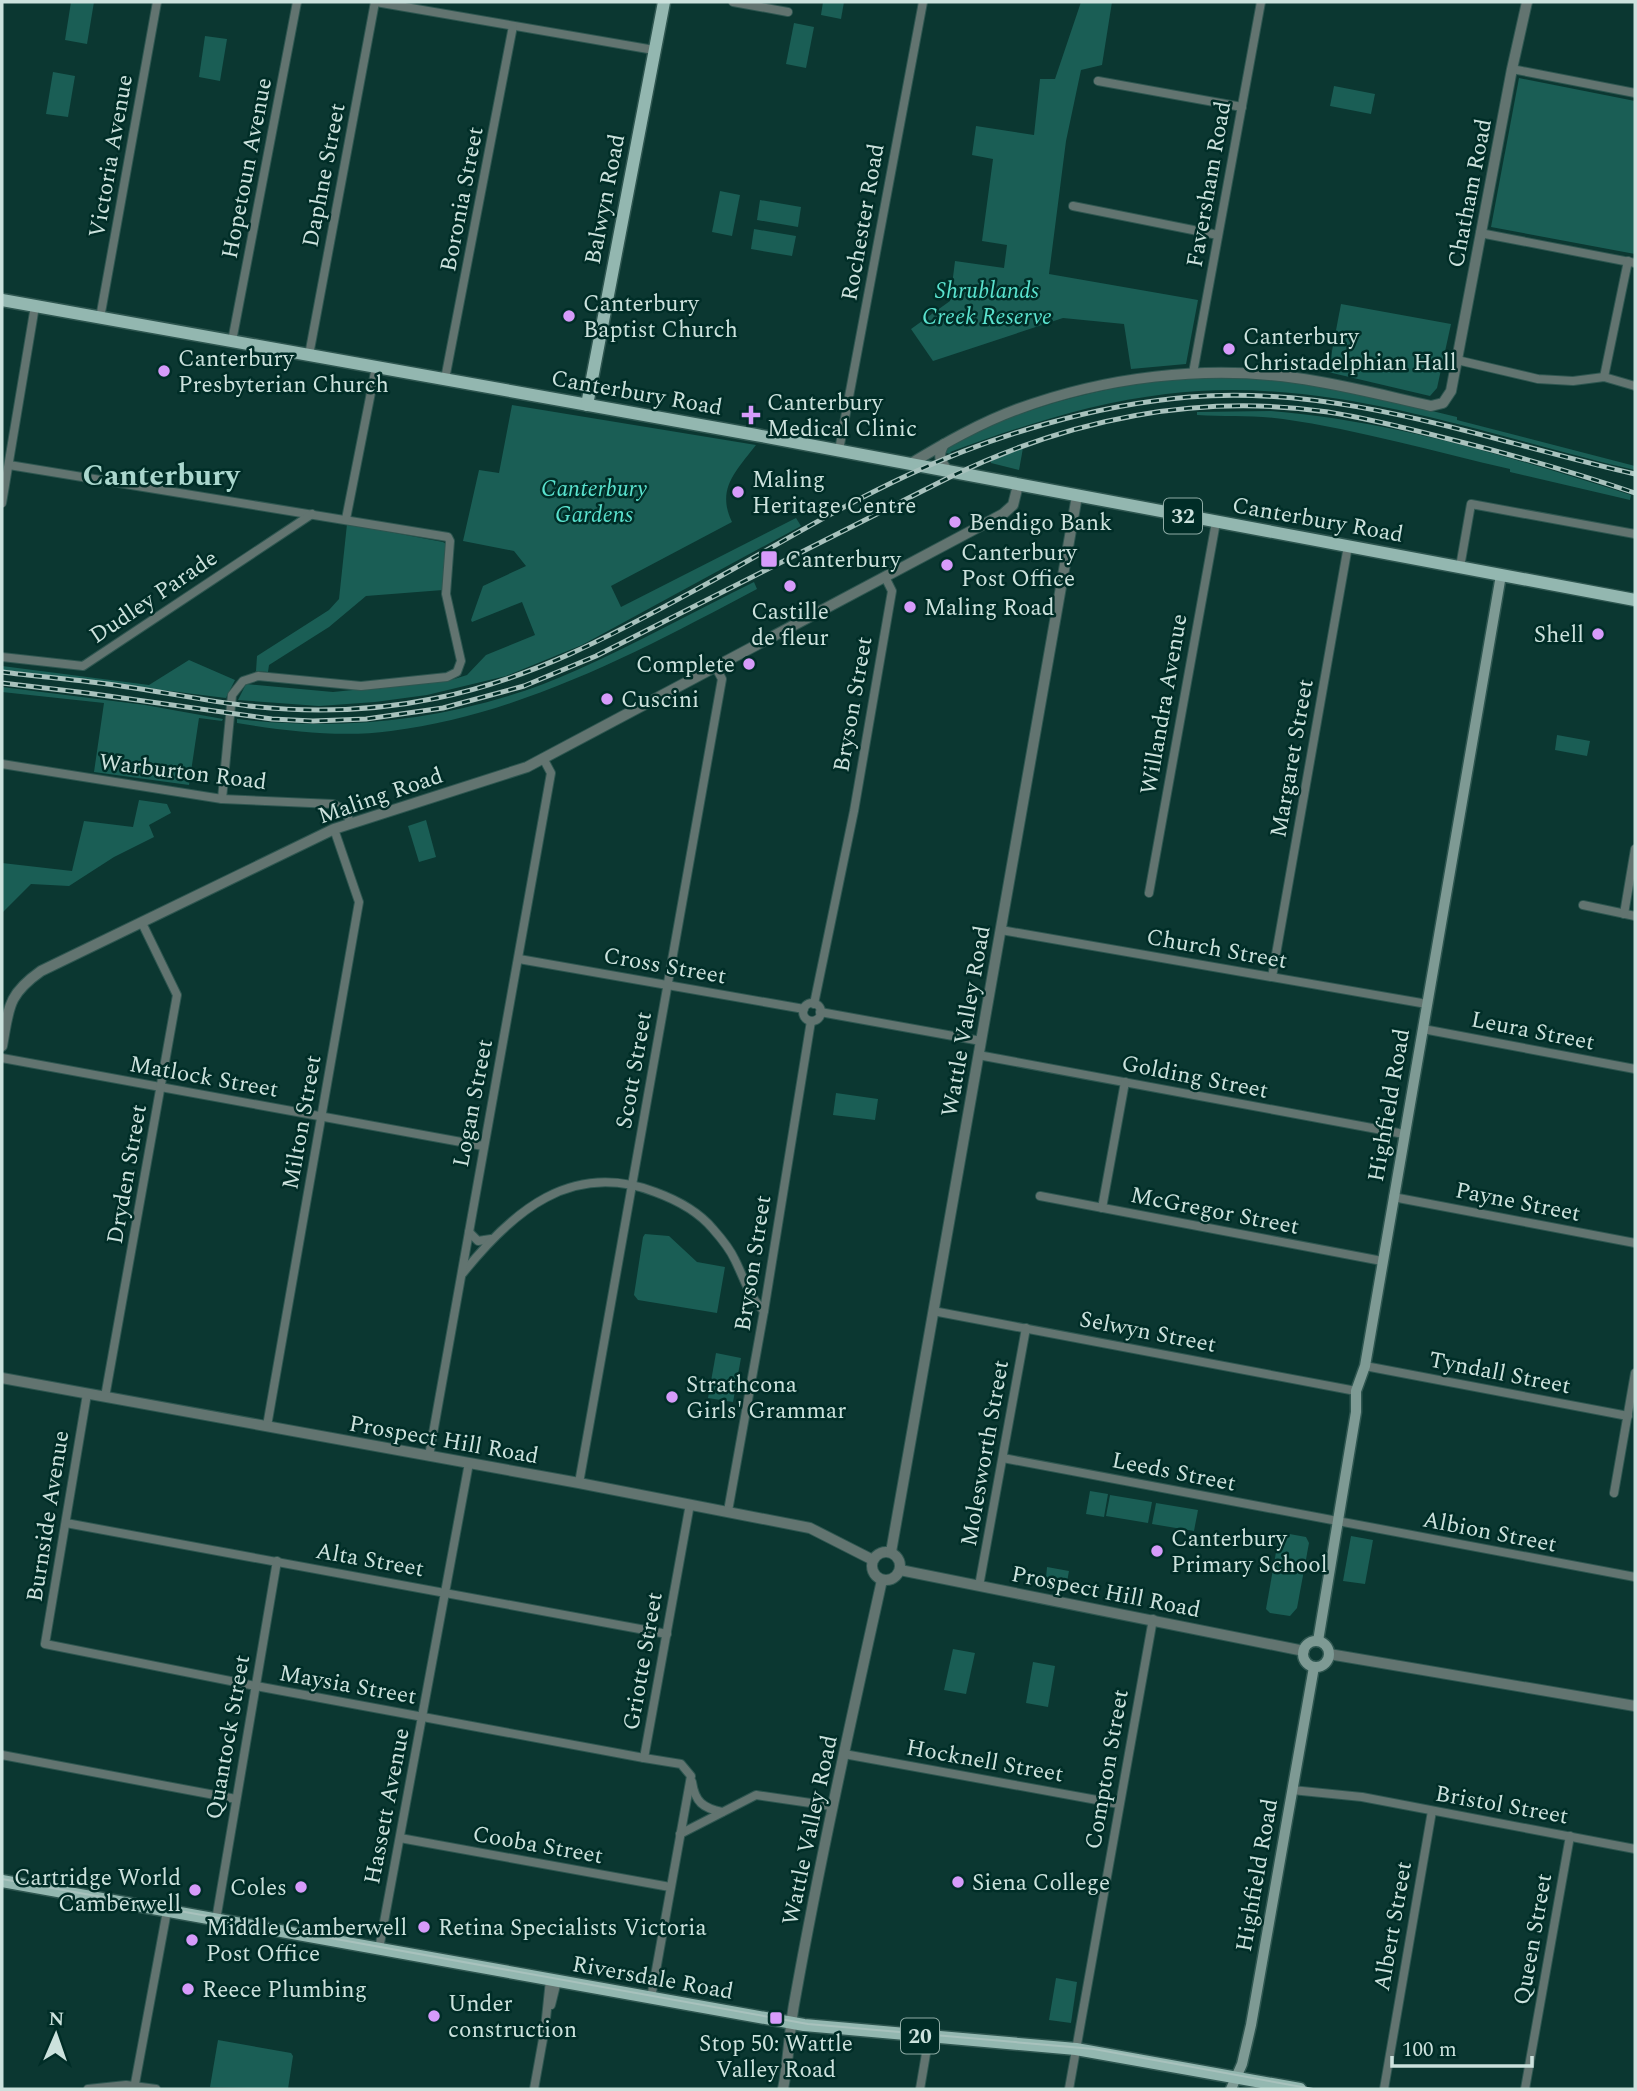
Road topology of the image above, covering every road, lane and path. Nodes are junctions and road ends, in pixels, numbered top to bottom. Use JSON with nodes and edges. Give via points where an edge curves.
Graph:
{"nodes":[{"id":1,"x":157,"y":2,"type":"edge"},
{"id":2,"x":297,"y":2,"type":"edge"},
{"id":3,"x":375,"y":2,"type":"edge"},
{"id":4,"x":664,"y":2,"type":"edge"},
{"id":5,"x":733,"y":2,"type":"edge"},
{"id":6,"x":923,"y":2,"type":"edge"},
{"id":7,"x":1261,"y":2,"type":"edge"},
{"id":8,"x":1527,"y":2,"type":"edge"},
{"id":9,"x":788,"y":12,"type":"dead end"},
{"id":10,"x":513,"y":26,"type":"junction"},
{"id":11,"x":654,"y":50,"type":"junction"},
{"id":12,"x":1512,"y":69,"type":"junction"},
{"id":13,"x":1098,"y":81,"type":"dead end"},
{"id":14,"x":1635,"y":93,"type":"edge"},
{"id":15,"x":1242,"y":107,"type":"junction"},
{"id":16,"x":1073,"y":206,"type":"dead end"},
{"id":17,"x":1480,"y":233,"type":"junction"},
{"id":18,"x":1218,"y":235,"type":"junction"},
{"id":19,"x":1632,"y":262,"type":"edge"},
{"id":20,"x":2,"y":300,"type":"edge"},
{"id":21,"x":35,"y":306,"type":"junction"},
{"id":22,"x":100,"y":318,"type":"junction"},
{"id":23,"x":232,"y":341,"type":"junction"},
{"id":24,"x":309,"y":355,"type":"junction"},
{"id":25,"x":1457,"y":360,"type":"junction"},
{"id":26,"x":376,"y":367,"type":"junction"},
{"id":27,"x":1193,"y":373,"type":"junction"},
{"id":28,"x":1605,"y":377,"type":"junction"},
{"id":29,"x":446,"y":379,"type":"junction"},
{"id":30,"x":1635,"y":386,"type":"edge"},
{"id":31,"x":587,"y":405,"type":"junction"},
{"id":32,"x":944,"y":444,"type":"junction"},
{"id":33,"x":839,"y":450,"type":"junction"},
{"id":34,"x":909,"y":464,"type":"junction"},
{"id":35,"x":9,"y":465,"type":"junction"},
{"id":36,"x":948,"y":471,"type":"junction"},
{"id":37,"x":1018,"y":485,"type":"junction"},
{"id":38,"x":3,"y":493,"type":"edge"},
{"id":39,"x":1077,"y":496,"type":"junction"},
{"id":40,"x":2,"y":503,"type":"edge"},
{"id":41,"x":312,"y":514,"type":"junction"},
{"id":42,"x":346,"y":519,"type":"junction"},
{"id":43,"x":1216,"y":522,"type":"junction"},
{"id":44,"x":1635,"y":534,"type":"edge"},
{"id":45,"x":1348,"y":546,"type":"junction"},
{"id":46,"x":1460,"y":567,"type":"junction"},
{"id":47,"x":1502,"y":575,"type":"junction"},
{"id":48,"x":885,"y":577,"type":"junction"},
{"id":49,"x":1635,"y":600,"type":"edge"},
{"id":50,"x":2,"y":657,"type":"edge"},
{"id":51,"x":715,"y":666,"type":"junction"},
{"id":52,"x":543,"y":758,"type":"junction"},
{"id":53,"x":2,"y":764,"type":"edge"},
{"id":54,"x":222,"y":800,"type":"junction"},
{"id":55,"x":350,"y":822,"type":"junction"},
{"id":56,"x":334,"y":829,"type":"junction"},
{"id":57,"x":1635,"y":849,"type":"edge"},
{"id":58,"x":1149,"y":893,"type":"dead end"},
{"id":59,"x":1583,"y":905,"type":"dead end"},
{"id":60,"x":1624,"y":914,"type":"junction"},
{"id":61,"x":1635,"y":916,"type":"edge"},
{"id":62,"x":142,"y":923,"type":"junction"},
{"id":63,"x":1001,"y":930,"type":"junction"},
{"id":64,"x":519,"y":958,"type":"junction"},
{"id":65,"x":1272,"y":977,"type":"junction"},
{"id":66,"x":668,"y":985,"type":"junction"},
{"id":67,"x":814,"y":1004,"type":"junction"},
{"id":68,"x":1427,"y":1004,"type":"junction"},
{"id":69,"x":804,"y":1009,"type":"junction"},
{"id":70,"x":820,"y":1012,"type":"junction"},
{"id":71,"x":811,"y":1021,"type":"junction"},
{"id":72,"x":1423,"y":1029,"type":"junction"},
{"id":73,"x":981,"y":1041,"type":"junction"},
{"id":74,"x":2,"y":1046,"type":"edge"},
{"id":75,"x":978,"y":1055,"type":"junction"},
{"id":76,"x":2,"y":1058,"type":"edge"},
{"id":77,"x":1635,"y":1069,"type":"edge"},
{"id":78,"x":1125,"y":1082,"type":"junction"},
{"id":79,"x":161,"y":1088,"type":"junction"},
{"id":80,"x":322,"y":1117,"type":"junction"},
{"id":81,"x":1404,"y":1134,"type":"junction"},
{"id":82,"x":483,"y":1146,"type":"junction"},
{"id":83,"x":632,"y":1185,"type":"junction"},
{"id":84,"x":1040,"y":1196,"type":"dead end"},
{"id":85,"x":1393,"y":1197,"type":"junction"},
{"id":86,"x":1102,"y":1208,"type":"junction"},
{"id":87,"x":468,"y":1231,"type":"junction"},
{"id":88,"x":491,"y":1239,"type":"junction"},
{"id":89,"x":1635,"y":1243,"type":"edge"},
{"id":90,"x":1382,"y":1261,"type":"junction"},
{"id":91,"x":461,"y":1275,"type":"junction"},
{"id":92,"x":764,"y":1311,"type":"junction"},
{"id":93,"x":933,"y":1311,"type":"junction"},
{"id":94,"x":1026,"y":1328,"type":"junction"},
{"id":95,"x":1365,"y":1366,"type":"junction"},
{"id":96,"x":1635,"y":1373,"type":"edge"},
{"id":97,"x":2,"y":1378,"type":"edge"},
{"id":98,"x":1356,"y":1391,"type":"junction"},
{"id":99,"x":87,"y":1394,"type":"junction"},
{"id":100,"x":105,"y":1397,"type":"junction"},
{"id":101,"x":1628,"y":1416,"type":"junction"},
{"id":102,"x":267,"y":1426,"type":"junction"},
{"id":103,"x":429,"y":1456,"type":"junction"},
{"id":104,"x":1003,"y":1458,"type":"junction"},
{"id":105,"x":469,"y":1463,"type":"junction"},
{"id":106,"x":579,"y":1483,"type":"junction"},
{"id":107,"x":1614,"y":1493,"type":"dead end"},
{"id":108,"x":691,"y":1504,"type":"junction"},
{"id":109,"x":728,"y":1511,"type":"junction"},
{"id":110,"x":1338,"y":1522,"type":"junction"},
{"id":111,"x":66,"y":1523,"type":"junction"},
{"id":112,"x":891,"y":1552,"type":"junction"},
{"id":113,"x":873,"y":1560,"type":"junction"},
{"id":114,"x":277,"y":1561,"type":"junction"},
{"id":115,"x":901,"y":1570,"type":"junction"},
{"id":116,"x":1635,"y":1577,"type":"edge"},
{"id":117,"x":882,"y":1580,"type":"junction"},
{"id":118,"x":979,"y":1586,"type":"junction"},
{"id":119,"x":445,"y":1592,"type":"junction"},
{"id":120,"x":1153,"y":1619,"type":"junction"},
{"id":121,"x":667,"y":1634,"type":"junction"},
{"id":122,"x":1318,"y":1641,"type":"junction"},
{"id":123,"x":46,"y":1644,"type":"joint"},
{"id":124,"x":1304,"y":1651,"type":"junction"},
{"id":125,"x":1329,"y":1654,"type":"junction"},
{"id":126,"x":1314,"y":1667,"type":"junction"},
{"id":127,"x":256,"y":1686,"type":"junction"},
{"id":128,"x":1635,"y":1706,"type":"edge"},
{"id":129,"x":423,"y":1717,"type":"junction"},
{"id":130,"x":844,"y":1754,"type":"junction"},
{"id":131,"x":2,"y":1755,"type":"edge"},
{"id":132,"x":644,"y":1758,"type":"junction"},
{"id":133,"x":691,"y":1776,"type":"junction"},
{"id":134,"x":1292,"y":1790,"type":"junction"},
{"id":135,"x":236,"y":1799,"type":"junction"},
{"id":136,"x":1119,"y":1804,"type":"junction"},
{"id":137,"x":831,"y":1806,"type":"junction"},
{"id":138,"x":1432,"y":1811,"type":"junction"},
{"id":139,"x":722,"y":1812,"type":"junction"},
{"id":140,"x":680,"y":1834,"type":"junction"},
{"id":141,"x":1570,"y":1836,"type":"junction"},
{"id":142,"x":400,"y":1838,"type":"junction"},
{"id":143,"x":1635,"y":1849,"type":"edge"},
{"id":144,"x":2,"y":1881,"type":"edge"},
{"id":145,"x":670,"y":1887,"type":"junction"},
{"id":146,"x":167,"y":1911,"type":"junction"},
{"id":147,"x":216,"y":1920,"type":"junction"},
{"id":148,"x":379,"y":1949,"type":"junction"},
{"id":149,"x":553,"y":1980,"type":"junction"},
{"id":150,"x":651,"y":1998,"type":"junction"},
{"id":151,"x":792,"y":2023,"type":"junction"},
{"id":152,"x":929,"y":2036,"type":"junction"},
{"id":153,"x":1076,"y":2049,"type":"junction"},
{"id":154,"x":1234,"y":2083,"type":"edge"},
{"id":155,"x":135,"y":2087,"type":"edge"},
{"id":156,"x":89,"y":2089,"type":"edge"},
{"id":157,"x":156,"y":2089,"type":"edge"},
{"id":158,"x":534,"y":2089,"type":"edge"},
{"id":159,"x":783,"y":2089,"type":"edge"},
{"id":160,"x":920,"y":2089,"type":"edge"},
{"id":161,"x":1069,"y":2089,"type":"edge"},
{"id":162,"x":1300,"y":2089,"type":"edge"},
{"id":163,"x":1384,"y":2089,"type":"edge"},
{"id":164,"x":1525,"y":2089,"type":"edge"}],
"edges":[{"from":1,"to":22,"type":"street","name":"Victoria Avenue"},
{"from":2,"to":23,"type":"street","name":"Hopetoun Avenue"},
{"from":3,"to":10,"type":"street"},
{"from":3,"to":24,"type":"street","name":"Daphne Street"},
{"from":4,"to":11,"type":"main road","name":"Balwyn Road"},
{"from":5,"to":9,"type":"street"},
{"from":6,"to":33,"type":"street","name":"Rochester Road"},
{"from":7,"to":15,"type":"street","name":"Faversham Road"},
{"from":8,"to":12,"type":"street","name":"Chatham Road"},
{"from":10,"to":11,"type":"street"},
{"from":10,"to":29,"type":"street","name":"Boronia Street"},
{"from":11,"to":31,"type":"main road","name":"Balwyn Road"},
{"from":12,"to":14,"type":"street"},
{"from":12,"to":17,"type":"street","name":"Chatham Road"},
{"from":13,"to":15,"type":"street"},
{"from":15,"to":18,"type":"street","name":"Faversham Road"},
{"from":16,"to":18,"type":"street"},
{"from":17,"to":19,"type":"street"},
{"from":17,"to":25,"type":"street","name":"Chatham Road"},
{"from":18,"to":27,"type":"street","name":"Faversham Road"},
{"from":19,"to":28,"type":"street"},
{"from":20,"to":21,"type":"main road","name":"Canterbury Road","number":"32"},
{"from":21,"to":22,"type":"main road","name":"Canterbury Road","number":"32"},
{"from":21,"to":35,"type":"street"},
{"from":22,"to":23,"type":"main road","name":"Canterbury Road","number":"32"},
{"from":23,"to":24,"type":"main road","name":"Canterbury Road","number":"32"},
{"from":24,"to":26,"type":"main road","name":"Canterbury Road","number":"32"},
{"from":25,"to":27,"type":"street","name":"Chatham Road","via":[[1451,391],[1443,403],[1431,406],[1293,378]]},
{"from":25,"to":28,"type":"street","via":[[1538,379]]},
{"from":26,"to":29,"type":"main road","name":"Canterbury Road","number":"32"},
{"from":26,"to":42,"type":"street"},
{"from":27,"to":32,"type":"street","via":[[1081,390],[1019,409]]},
{"from":28,"to":30,"type":"street"},
{"from":29,"to":31,"type":"main road","name":"Canterbury Road","number":"32"},
{"from":31,"to":33,"type":"main road","name":"Canterbury Road","number":"32"},
{"from":32,"to":34,"type":"street"},
{"from":32,"to":36,"type":"street","via":[[939,455]]},
{"from":33,"to":34,"type":"main road","name":"Canterbury Road","number":"32"},
{"from":34,"to":36,"type":"main road","name":"Canterbury Road","number":"32"},
{"from":35,"to":38,"type":"street"},
{"from":35,"to":41,"type":"street"},
{"from":36,"to":37,"type":"main road","name":"Canterbury Road","number":"32"},
{"from":37,"to":39,"type":"main road","name":"Canterbury Road","number":"32"},
{"from":37,"to":48,"type":"street","name":"Maling Road","via":[[1013,505],[1003,514]]},
{"from":38,"to":40,"type":"street"},
{"from":39,"to":43,"type":"main road","name":"Canterbury Road","number":"32"},
{"from":39,"to":63,"type":"street","name":"Wattle Valley Road"},
{"from":41,"to":42,"type":"street"},
{"from":41,"to":50,"type":"street","name":"Dudley Parade","via":[[83,666]]},
{"from":42,"to":54,"type":"street","via":[[448,537],[446,594],[461,661],[457,672],[447,677],[361,686],[258,676],[243,681],[232,695]]},
{"from":43,"to":45,"type":"main road","name":"Canterbury Road","number":"32"},
{"from":43,"to":58,"type":"street","name":"Willandra Avenue"},
{"from":44,"to":46,"type":"street","via":[[1471,504]]},
{"from":45,"to":46,"type":"main road","name":"Canterbury Road","number":"32"},
{"from":45,"to":65,"type":"street","name":"Margaret Street"},
{"from":46,"to":47,"type":"main road","name":"Canterbury Road","number":"32"},
{"from":47,"to":49,"type":"main road","name":"Canterbury Road","number":"32"},
{"from":47,"to":68,"type":"main road","name":"Highfield Road"},
{"from":48,"to":51,"type":"street","name":"Maling Road"},
{"from":48,"to":67,"type":"street","name":"Bryson Street","via":[[892,591]]},
{"from":51,"to":52,"type":"street","name":"Maling Road"},
{"from":51,"to":66,"type":"street","name":"Scott Street","via":[[722,680]]},
{"from":52,"to":55,"type":"street","name":"Maling Road","via":[[527,767]]},
{"from":52,"to":64,"type":"street","name":"Logan Street","via":[[551,773]]},
{"from":53,"to":54,"type":"street","name":"Warburton Road"},
{"from":54,"to":55,"type":"street","name":"Warburton Road","via":[[332,804],[345,810]]},
{"from":55,"to":56,"type":"street","name":"Maling Road"},
{"from":56,"to":62,"type":"street","name":"Maling Road"},
{"from":56,"to":80,"type":"street","name":"Milton Street","via":[[359,902]]},
{"from":57,"to":60,"type":"street"},
{"from":59,"to":60,"type":"street"},
{"from":60,"to":61,"type":"street"},
{"from":62,"to":74,"type":"street","name":"Maling Road","via":[[23,984],[10,1002]]},
{"from":62,"to":79,"type":"street","name":"Dryden Street","via":[[177,995]]},
{"from":63,"to":65,"type":"street","name":"Church Street"},
{"from":63,"to":73,"type":"street","name":"Wattle Valley Road"},
{"from":64,"to":66,"type":"street","name":"Cross Street"},
{"from":64,"to":82,"type":"street","name":"Logan Street"},
{"from":65,"to":68,"type":"street","name":"Church Street"},
{"from":66,"to":69,"type":"street","name":"Cross Street"},
{"from":66,"to":83,"type":"street","name":"Scott Street"},
{"from":67,"to":69,"type":"street"},
{"from":67,"to":70,"type":"street"},
{"from":68,"to":72,"type":"main road","name":"Highfield Road"},
{"from":69,"to":71,"type":"street","via":[[803,1015]]},
{"from":70,"to":71,"type":"street"},
{"from":70,"to":73,"type":"street"},
{"from":71,"to":92,"type":"street","name":"Bryson Street"},
{"from":72,"to":77,"type":"street","name":"Leura Street"},
{"from":72,"to":81,"type":"main road","name":"Highfield Road"},
{"from":73,"to":75,"type":"street","name":"Wattle Valley Road"},
{"from":75,"to":78,"type":"street","name":"Golding Street"},
{"from":75,"to":93,"type":"street","name":"Wattle Valley Road"},
{"from":76,"to":79,"type":"street","name":"Matlock Street"},
{"from":78,"to":81,"type":"street","name":"Golding Street"},
{"from":78,"to":86,"type":"street"},
{"from":79,"to":80,"type":"street","name":"Matlock Street"},
{"from":79,"to":100,"type":"street","name":"Dryden Street"},
{"from":80,"to":82,"type":"street","name":"Matlock Street"},
{"from":80,"to":102,"type":"street","name":"Milton Street"},
{"from":81,"to":85,"type":"main road","name":"Highfield Road"},
{"from":82,"to":87,"type":"street","name":"Logan Street"},
{"from":83,"to":88,"type":"street","via":[[569,1187],[525,1209]]},
{"from":83,"to":92,"type":"street","via":[[691,1209],[712,1228],[734,1256],[754,1301]]},
{"from":83,"to":106,"type":"street","name":"Scott Street"},
{"from":84,"to":86,"type":"street","name":"McGregor Street"},
{"from":85,"to":89,"type":"street","name":"Payne Street"},
{"from":85,"to":90,"type":"main road","name":"Highfield Road"},
{"from":86,"to":90,"type":"street","name":"McGregor Street"},
{"from":87,"to":88,"type":"street","via":[[478,1241]]},
{"from":87,"to":91,"type":"street","name":"Logan Street"},
{"from":88,"to":91,"type":"street"},
{"from":90,"to":95,"type":"main road","name":"Highfield Road"},
{"from":91,"to":103,"type":"street","name":"Logan Street"},
{"from":92,"to":109,"type":"street","name":"Bryson Street"},
{"from":93,"to":94,"type":"street","name":"Selwyn Street"},
{"from":93,"to":112,"type":"street","name":"Wattle Valley Road"},
{"from":94,"to":98,"type":"street","name":"Selwyn Street"},
{"from":94,"to":104,"type":"street","name":"Molesworth Street"},
{"from":95,"to":98,"type":"main road","name":"Highfield Road"},
{"from":95,"to":101,"type":"street","name":"Tyndall Street"},
{"from":96,"to":101,"type":"street"},
{"from":97,"to":99,"type":"street","name":"Prospect Hill Road"},
{"from":98,"to":110,"type":"main road","name":"Highfield Road"},
{"from":99,"to":100,"type":"street","name":"Prospect Hill Road"},
{"from":99,"to":111,"type":"street","name":"Burnside Avenue"},
{"from":100,"to":102,"type":"street","name":"Prospect Hill Road"},
{"from":101,"to":107,"type":"street"},
{"from":102,"to":103,"type":"street","name":"Prospect Hill Road"},
{"from":103,"to":105,"type":"street","name":"Prospect Hill Road"},
{"from":104,"to":110,"type":"street","name":"Leeds Street"},
{"from":104,"to":118,"type":"street","name":"Molesworth Street"},
{"from":105,"to":106,"type":"street","name":"Prospect Hill Road"},
{"from":105,"to":119,"type":"street","name":"Hassett Avenue"},
{"from":106,"to":108,"type":"street","name":"Prospect Hill Road"},
{"from":108,"to":109,"type":"street","name":"Prospect Hill Road"},
{"from":108,"to":121,"type":"street","name":"Griotte Street"},
{"from":109,"to":113,"type":"street","name":"Prospect Hill Road","via":[[810,1528]]},
{"from":110,"to":116,"type":"street","name":"Albion Street"},
{"from":110,"to":122,"type":"main road","name":"Highfield Road"},
{"from":111,"to":114,"type":"street","name":"Alta Street"},
{"from":111,"to":123,"type":"street","name":"Burnside Avenue"},
{"from":112,"to":113,"type":"street","via":[[879,1553]]},
{"from":112,"to":115,"type":"street","via":[[898,1557]]},
{"from":113,"to":117,"type":"street","via":[[873,1573]]},
{"from":114,"to":119,"type":"street","name":"Alta Street"},
{"from":114,"to":127,"type":"street","name":"Quantock Street"},
{"from":115,"to":117,"type":"street","via":[[894,1578]]},
{"from":115,"to":118,"type":"street","name":"Prospect Hill Road"},
{"from":117,"to":130,"type":"street","name":"Wattle Valley Road"},
{"from":118,"to":120,"type":"street","name":"Prospect Hill Road"},
{"from":119,"to":121,"type":"street","name":"Alta Street"},
{"from":119,"to":129,"type":"street","name":"Hassett Avenue"},
{"from":120,"to":124,"type":"street","name":"Prospect Hill Road"},
{"from":120,"to":136,"type":"street","name":"Compton Street"},
{"from":121,"to":132,"type":"street","name":"Griotte Street"},
{"from":122,"to":124,"type":"main road","via":[[1308,1643]]},
{"from":122,"to":125,"type":"main road","via":[[1327,1646]]},
{"from":123,"to":127,"type":"street","name":"Maysia Street"},
{"from":124,"to":126,"type":"main road","via":[[1305,1660]]},
{"from":125,"to":126,"type":"main road","via":[[1323,1664]]},
{"from":125,"to":128,"type":"street"},
{"from":126,"to":134,"type":"main road","name":"Highfield Road"},
{"from":127,"to":129,"type":"street","name":"Maysia Street"},
{"from":127,"to":135,"type":"street","name":"Quantock Street"},
{"from":129,"to":132,"type":"street","name":"Maysia Street"},
{"from":129,"to":142,"type":"street","name":"Hassett Avenue"},
{"from":130,"to":136,"type":"street","name":"Hocknell Street"},
{"from":130,"to":137,"type":"street","name":"Wattle Valley Road"},
{"from":131,"to":135,"type":"street"},
{"from":132,"to":133,"type":"street","name":"Griotte Street","via":[[681,1764]]},
{"from":133,"to":139,"type":"street","via":[[694,1797],[706,1808]]},
{"from":133,"to":140,"type":"street"},
{"from":134,"to":138,"type":"street","name":"Bristol Street"},
{"from":134,"to":154,"type":"main road","name":"Highfield Road","via":[[1251,2025]]},
{"from":135,"to":147,"type":"street","name":"Quantock Street"},
{"from":136,"to":153,"type":"street","name":"Compton Street"},
{"from":137,"to":139,"type":"street","via":[[756,1795]]},
{"from":137,"to":151,"type":"street","name":"Wattle Valley Road"},
{"from":138,"to":141,"type":"street","name":"Bristol Street"},
{"from":138,"to":163,"type":"street","name":"Albert Street"},
{"from":139,"to":140,"type":"street"},
{"from":140,"to":145,"type":"street"},
{"from":141,"to":143,"type":"street","name":"Bristol Street"},
{"from":141,"to":164,"type":"street","name":"Queen Street"},
{"from":142,"to":145,"type":"street","name":"Cooba Street"},
{"from":142,"to":148,"type":"street","name":"Hassett Avenue"},
{"from":144,"to":146,"type":"main road","name":"Riversdale Road","number":"20"},
{"from":145,"to":150,"type":"street"},
{"from":146,"to":147,"type":"main road","name":"Riversdale Road","number":"20"},
{"from":146,"to":155,"type":"street"},
{"from":147,"to":148,"type":"main road","name":"Riversdale Road","number":"20"},
{"from":148,"to":149,"type":"main road","name":"Riversdale Road","number":"20"},
{"from":149,"to":150,"type":"main road","name":"Riversdale Road","number":"20"},
{"from":149,"to":158,"type":"street"},
{"from":150,"to":151,"type":"main road","name":"Riversdale Road","number":"20"},
{"from":151,"to":152,"type":"main road","name":"Riversdale Road","number":"20"},
{"from":151,"to":159,"type":"street","name":"Wattle Valley Road"},
{"from":152,"to":153,"type":"main road","name":"Riversdale Road","number":"20"},
{"from":152,"to":160,"type":"street"},
{"from":153,"to":154,"type":"main road","name":"Riversdale Road","number":"20"},
{"from":153,"to":161,"type":"street","name":"Compton Street"},
{"from":154,"to":162,"type":"main road","name":"Riversdale Road","number":"20"},
{"from":155,"to":156,"type":"street"},
{"from":155,"to":157,"type":"street"}]}
